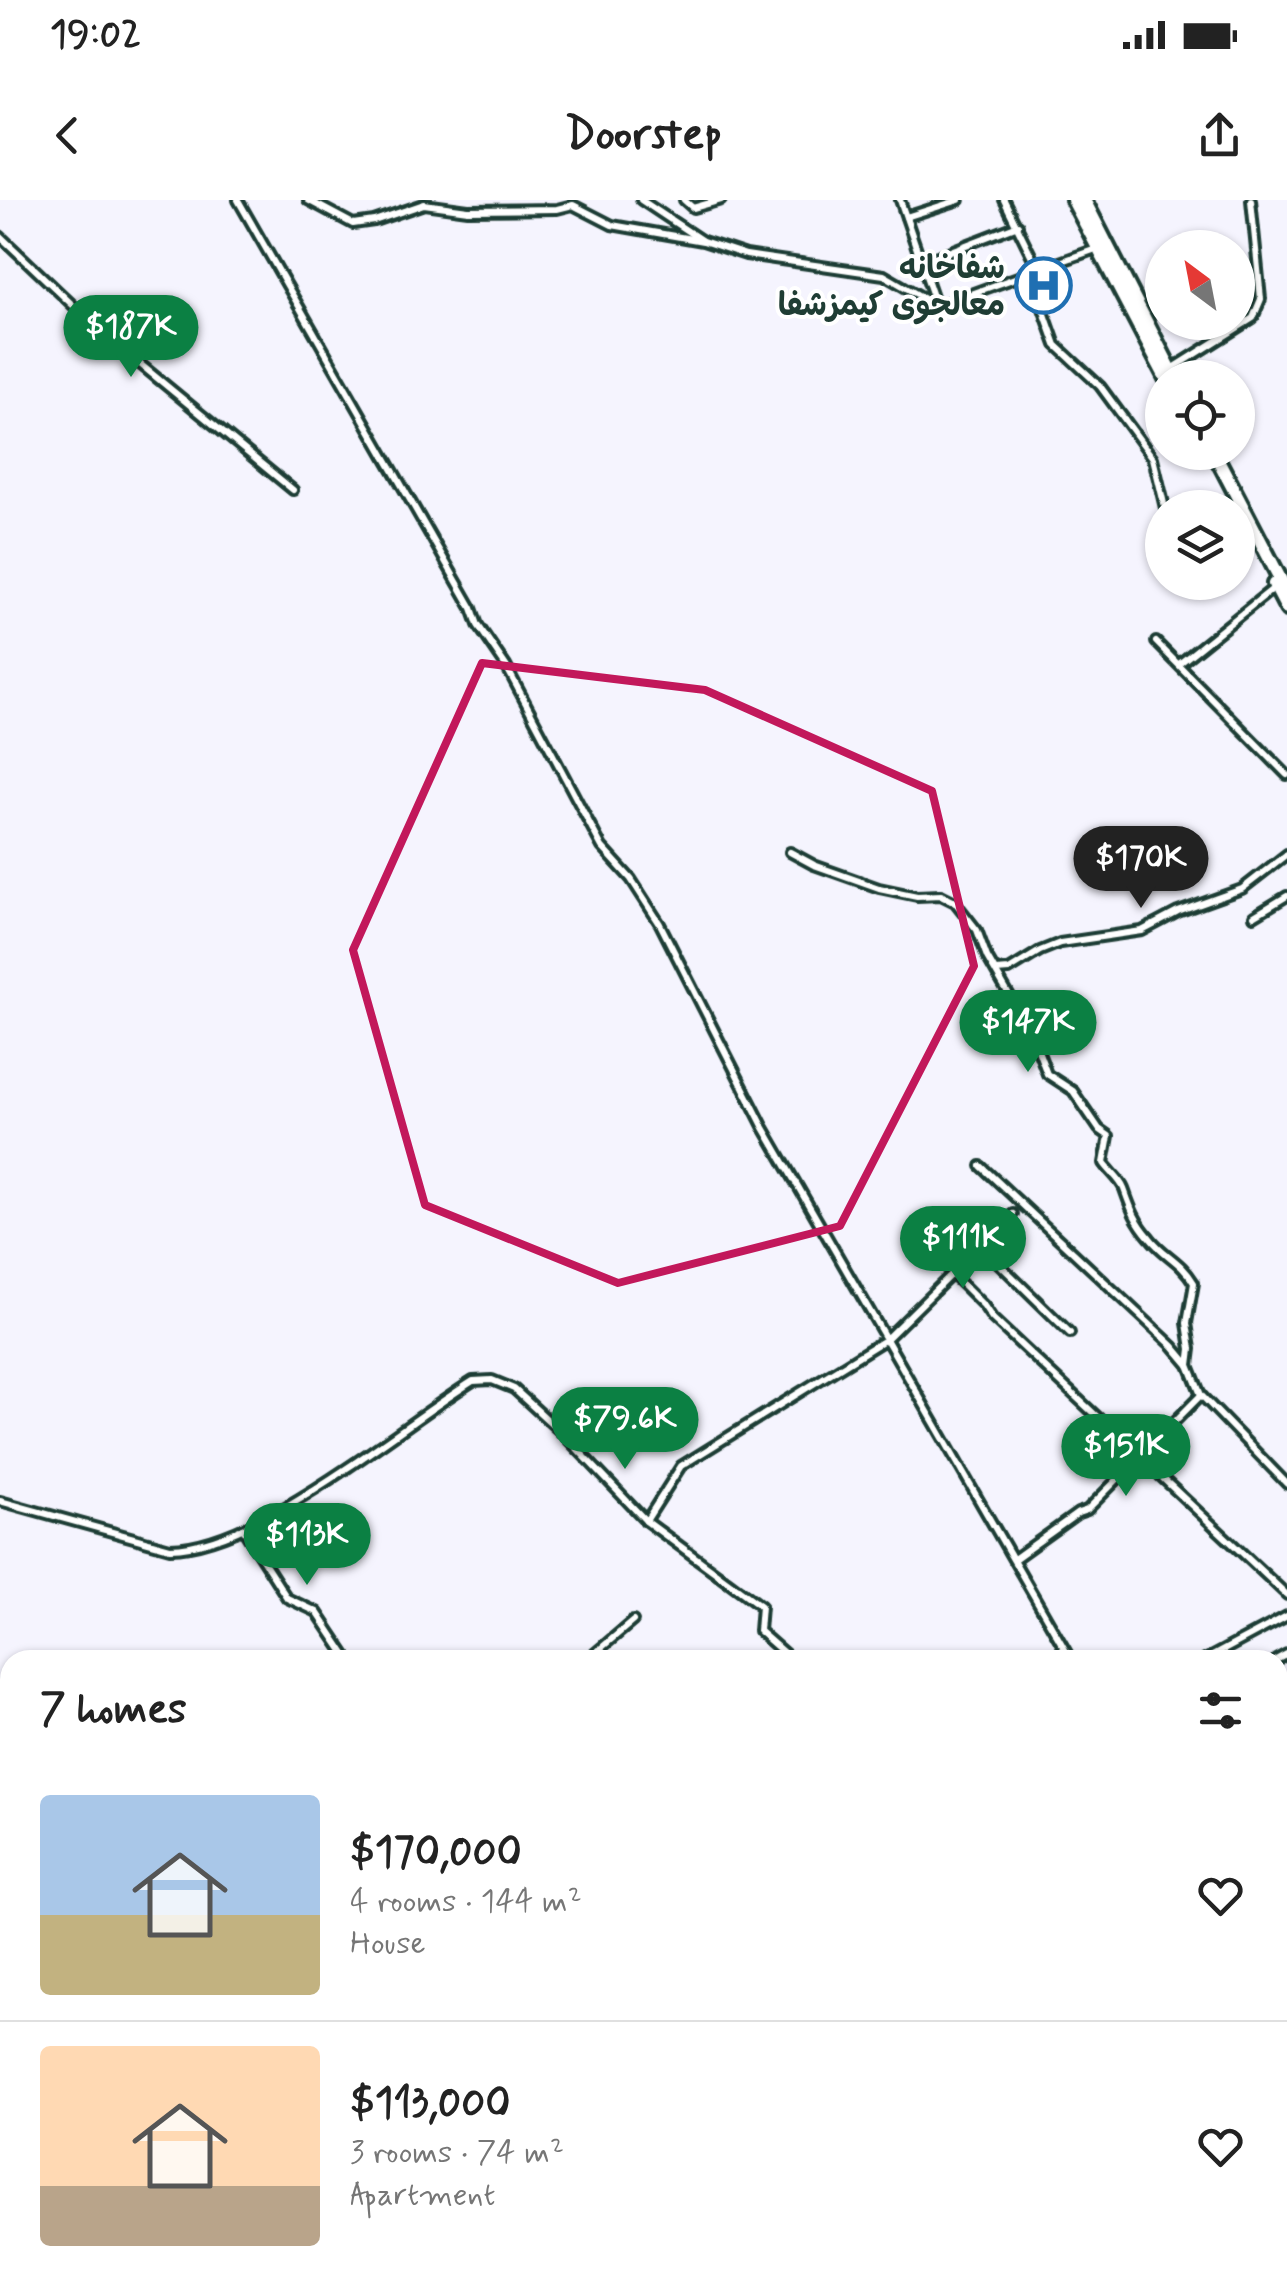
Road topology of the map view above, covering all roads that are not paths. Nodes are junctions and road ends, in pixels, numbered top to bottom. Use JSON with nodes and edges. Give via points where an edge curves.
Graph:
{"nodes":[{"id":1,"x":238,"y":200,"type":"edge"},
{"id":2,"x":308,"y":200,"type":"edge"},
{"id":3,"x":641,"y":200,"type":"edge"},
{"id":4,"x":684,"y":200,"type":"edge"},
{"id":5,"x":721,"y":200,"type":"edge"},
{"id":6,"x":900,"y":200,"type":"edge"},
{"id":7,"x":960,"y":200,"type":"edge"},
{"id":8,"x":1004,"y":200,"type":"edge"},
{"id":9,"x":1073,"y":200,"type":"edge"},
{"id":10,"x":1084,"y":200,"type":"edge"},
{"id":11,"x":1252,"y":200,"type":"edge"},
{"id":12,"x":421,"y":202,"type":"edge"},
{"id":13,"x":906,"y":217,"type":"junction"},
{"id":14,"x":1018,"y":225,"type":"junction"},
{"id":15,"x":0,"y":236,"type":"edge"},
{"id":16,"x":702,"y":241,"type":"junction"},
{"id":17,"x":1102,"y":246,"type":"junction"},
{"id":18,"x":922,"y":262,"type":"junction"},
{"id":19,"x":1034,"y":271,"type":"junction"},
{"id":20,"x":937,"y":306,"type":"junction"},
{"id":21,"x":1163,"y":360,"type":"edge"},
{"id":22,"x":1193,"y":360,"type":"edge"},
{"id":23,"x":1223,"y":470,"type":"edge"},
{"id":24,"x":293,"y":490,"type":"dead end"},
{"id":25,"x":1161,"y":490,"type":"edge"},
{"id":26,"x":1255,"y":544,"type":"edge"},
{"id":27,"x":1281,"y":589,"type":"edge"},
{"id":28,"x":1287,"y":608,"type":"edge"},
{"id":29,"x":1156,"y":642,"type":"dead end"},
{"id":30,"x":1179,"y":664,"type":"junction"},
{"id":31,"x":1287,"y":775,"type":"edge"},
{"id":32,"x":790,"y":852,"type":"dead end"},
{"id":33,"x":1287,"y":854,"type":"edge"},
{"id":34,"x":1287,"y":896,"type":"edge"},
{"id":35,"x":1254,"y":916,"type":"dead end"},
{"id":36,"x":996,"y":971,"type":"junction"},
{"id":37,"x":982,"y":1166,"type":"dead end"},
{"id":38,"x":1013,"y":1214,"type":"dead end"},
{"id":39,"x":981,"y":1246,"type":"junction"},
{"id":40,"x":953,"y":1275,"type":"junction"},
{"id":41,"x":1070,"y":1333,"type":"dead end"},
{"id":42,"x":886,"y":1339,"type":"junction"},
{"id":43,"x":1188,"y":1365,"type":"junction"},
{"id":44,"x":1201,"y":1395,"type":"junction"},
{"id":45,"x":1140,"y":1458,"type":"junction"},
{"id":46,"x":1287,"y":1484,"type":"edge"},
{"id":47,"x":0,"y":1502,"type":"edge"},
{"id":48,"x":646,"y":1520,"type":"junction"},
{"id":49,"x":243,"y":1530,"type":"junction"},
{"id":50,"x":1014,"y":1559,"type":"junction"},
{"id":51,"x":1287,"y":1595,"type":"edge"},
{"id":52,"x":1287,"y":1616,"type":"edge"},
{"id":53,"x":634,"y":1620,"type":"dead end"},
{"id":54,"x":342,"y":1650,"type":"edge"},
{"id":55,"x":599,"y":1650,"type":"edge"},
{"id":56,"x":781,"y":1650,"type":"edge"},
{"id":57,"x":1065,"y":1650,"type":"edge"},
{"id":58,"x":1224,"y":1650,"type":"edge"}],
"edges":[{"from":1,"to":42,"type":"street","via":[[506,666],[602,847],[660,924],[763,1126]]},
{"from":2,"to":12,"type":"street","via":[[353,224]]},
{"from":3,"to":16,"type":"street"},
{"from":4,"to":5,"type":"street","via":[[693,208]]},
{"from":6,"to":13,"type":"street"},
{"from":7,"to":13,"type":"street"},
{"from":8,"to":14,"type":"street"},
{"from":9,"to":17,"type":"highway"},
{"from":10,"to":17,"type":"highway"},
{"from":11,"to":22,"type":"street","via":[[1260,299],[1253,318]]},
{"from":12,"to":16,"type":"street","via":[[468,210],[573,205],[612,225]]},
{"from":13,"to":18,"type":"street"},
{"from":14,"to":18,"type":"street"},
{"from":14,"to":19,"type":"street"},
{"from":15,"to":24,"type":"street","via":[[100,331]]},
{"from":16,"to":20,"type":"street","via":[[746,255],[884,275]]},
{"from":17,"to":19,"type":"street"},
{"from":17,"to":21,"type":"highway"},
{"from":18,"to":20,"type":"street"},
{"from":19,"to":20,"type":"street"},
{"from":19,"to":25,"type":"street","via":[[1056,344],[1100,386],[1153,458]]},
{"from":23,"to":27,"type":"highway"},
{"from":26,"to":27,"type":"highway"},
{"from":27,"to":28,"type":"highway"},
{"from":27,"to":30,"type":"street"},
{"from":29,"to":30,"type":"street"},
{"from":30,"to":31,"type":"street"},
{"from":32,"to":36,"type":"street","via":[[879,888],[949,898],[977,930]]},
{"from":33,"to":36,"type":"street","via":[[1242,889],[1142,931],[1060,943]]},
{"from":34,"to":35,"type":"street"},
{"from":36,"to":43,"type":"street","via":[[1047,1074],[1073,1092],[1109,1136],[1104,1163],[1124,1188],[1134,1218],[1194,1284]]},
{"from":37,"to":43,"type":"street"},
{"from":38,"to":39,"type":"street"},
{"from":39,"to":40,"type":"street"},
{"from":39,"to":41,"type":"street"},
{"from":40,"to":42,"type":"street"},
{"from":40,"to":45,"type":"street"},
{"from":42,"to":48,"type":"street","via":[[681,1466]]},
{"from":42,"to":50,"type":"street"},
{"from":43,"to":44,"type":"street"},
{"from":44,"to":45,"type":"street"},
{"from":44,"to":46,"type":"street"},
{"from":45,"to":50,"type":"street","via":[[1087,1510]]},
{"from":45,"to":51,"type":"street"},
{"from":47,"to":49,"type":"street","via":[[170,1548],[192,1548]]},
{"from":48,"to":49,"type":"street","via":[[514,1389],[492,1380],[473,1381]]},
{"from":48,"to":56,"type":"street","via":[[762,1606],[760,1632]]},
{"from":49,"to":54,"type":"street","via":[[287,1598],[317,1612]]},
{"from":50,"to":57,"type":"street"},
{"from":52,"to":58,"type":"street"},
{"from":53,"to":55,"type":"street"}]}
